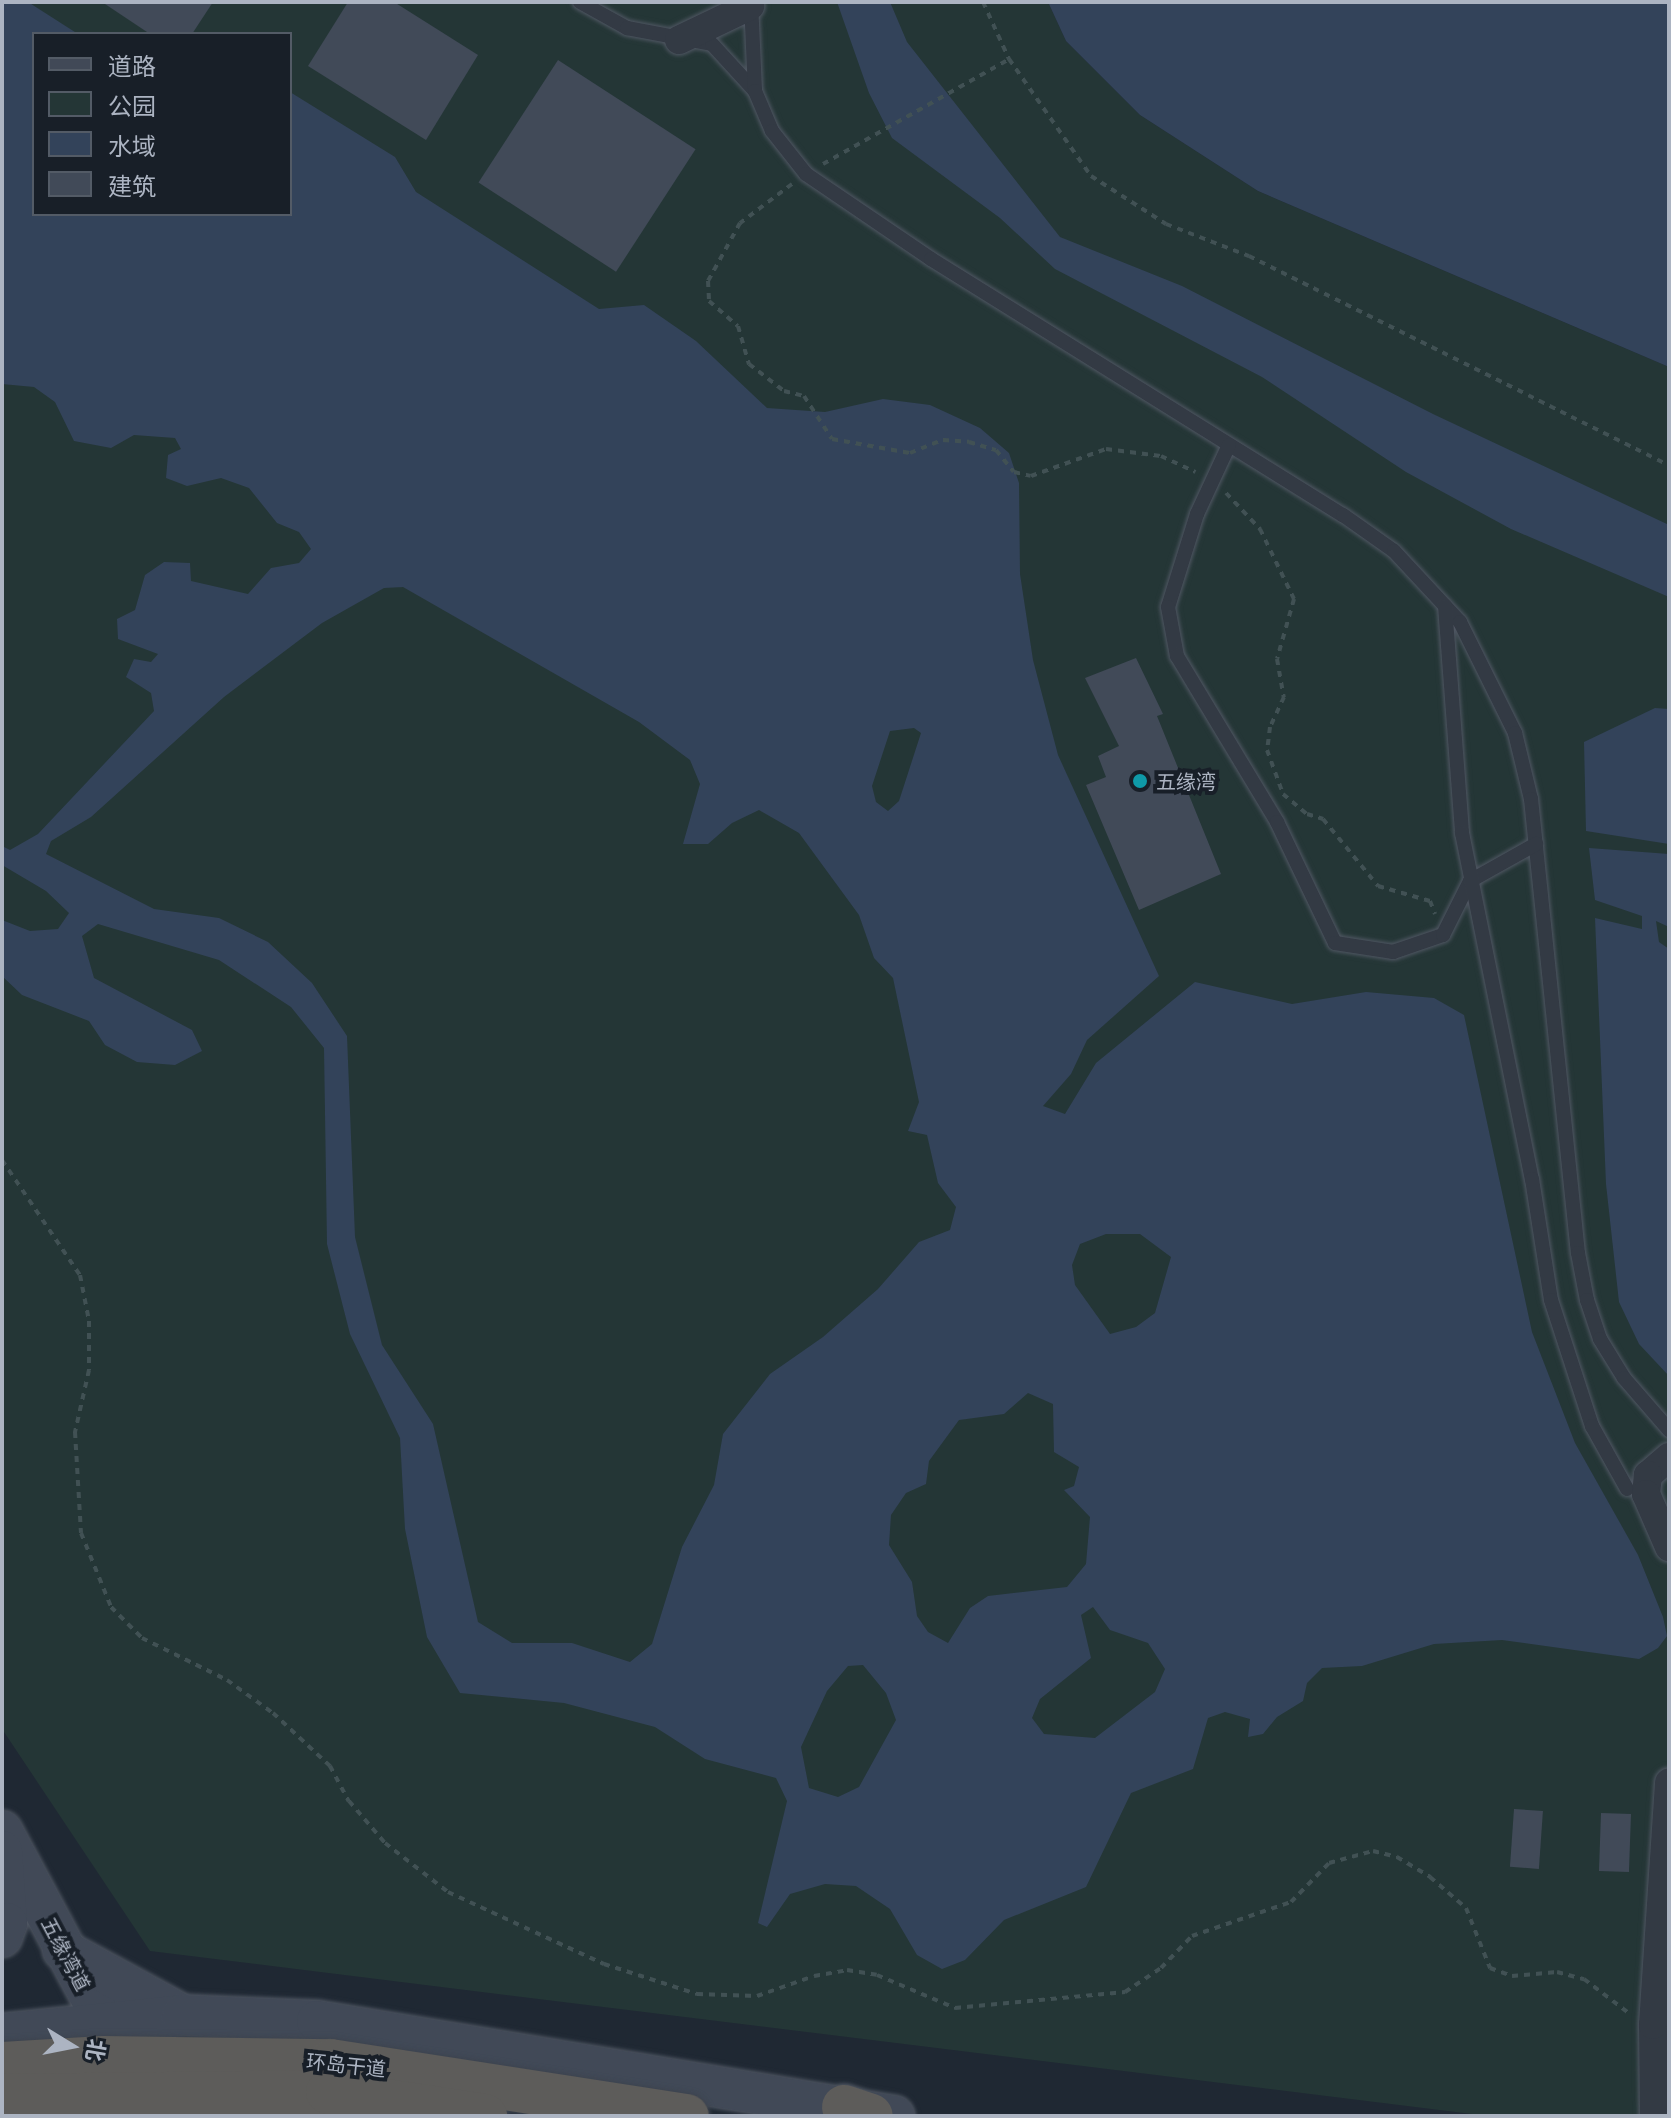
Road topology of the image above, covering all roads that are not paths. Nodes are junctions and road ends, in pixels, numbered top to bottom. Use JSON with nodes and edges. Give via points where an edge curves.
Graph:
{"nodes":[{"id":1,"x":580,"y":2,"type":"edge"},
{"id":2,"x":750,"y":4,"type":"edge"},
{"id":3,"x":679,"y":40,"type":"junction"},
{"id":4,"x":755,"y":91,"type":"junction"},
{"id":5,"x":1229,"y":445,"type":"junction"},
{"id":6,"x":1445,"y":606,"type":"junction"},
{"id":7,"x":1536,"y":844,"type":"junction"},
{"id":8,"x":1470,"y":881,"type":"junction"},
{"id":9,"x":1669,"y":1430,"type":"edge"},
{"id":10,"x":1669,"y":1457,"type":"edge"},
{"id":11,"x":1627,"y":1489,"type":"joint"},
{"id":12,"x":1669,"y":1547,"type":"edge"},
{"id":13,"x":1669,"y":1569,"type":"edge"},
{"id":14,"x":1669,"y":1783,"type":"edge"},
{"id":15,"x":2,"y":1831,"type":"edge"},
{"id":16,"x":2,"y":1851,"type":"edge"},
{"id":17,"x":1669,"y":1924,"type":"edge"},
{"id":18,"x":2,"y":1937,"type":"edge"},
{"id":19,"x":63,"y":1950,"type":"junction"},
{"id":20,"x":182,"y":2015,"type":"junction"},
{"id":21,"x":103,"y":2022,"type":"junction"},
{"id":22,"x":2,"y":2034,"type":"edge"},
{"id":23,"x":2,"y":2064,"type":"edge"},
{"id":24,"x":2,"y":2096,"type":"edge"},
{"id":25,"x":857,"y":2112,"type":"edge"},
{"id":26,"x":154,"y":2113,"type":"edge"},
{"id":27,"x":93,"y":2116,"type":"edge"},
{"id":28,"x":266,"y":2116,"type":"edge"},
{"id":29,"x":485,"y":2116,"type":"edge"},
{"id":30,"x":687,"y":2116,"type":"edge"},
{"id":31,"x":894,"y":2116,"type":"edge"},
{"id":32,"x":1654,"y":2116,"type":"edge"},
{"id":33,"x":1664,"y":2116,"type":"edge"}],
"edges":[{"from":1,"to":3,"type":"lane","via":[[627,28]]},
{"from":2,"to":3,"type":"street"},
{"from":2,"to":4,"type":"lane"},
{"from":3,"to":4,"type":"lane","via":[[712,44]]},
{"from":4,"to":5,"type":"lane","via":[[772,131],[806,174],[931,259]]},
{"from":5,"to":6,"type":"lane","via":[[1394,551]]},
{"from":5,"to":8,"type":"lane","via":[[1197,514],[1168,607],[1177,656],[1277,822],[1335,943],[1393,952],[1443,935]]},
{"from":6,"to":7,"type":"lane","via":[[1460,622],[1515,733]]},
{"from":6,"to":8,"type":"lane"},
{"from":7,"to":8,"type":"lane"},
{"from":7,"to":9,"type":"lane","via":[[1587,1300],[1616,1365]]},
{"from":8,"to":11,"type":"lane","via":[[1532,1179],[1551,1300],[1592,1426]]},
{"from":10,"to":12,"type":"street","via":[[1648,1475],[1646,1494]]},
{"from":11,"to":13,"type":"street"},
{"from":14,"to":32,"type":"street","via":[[1653,2025]]},
{"from":15,"to":19,"type":"main road","name":"五缘湾道"},
{"from":16,"to":18,"type":"main road","via":[[7,1923]]},
{"from":17,"to":33,"type":"street"},
{"from":19,"to":20,"type":"main road"},
{"from":19,"to":21,"type":"main road","name":"五缘湾道"},
{"from":20,"to":21,"type":"main road"},
{"from":20,"to":25,"type":"main road","via":[[317,2021]]},
{"from":21,"to":22,"type":"main road"},
{"from":21,"to":26,"type":"main road","name":"五缘湾道"},
{"from":23,"to":30,"type":"highway","name":"环岛干道","bridge":true,"via":[[103,2058],[331,2061]]},
{"from":24,"to":29,"type":"highway","name":"环岛干道","bridge":true,"via":[[328,2092]]},
{"from":25,"to":31,"type":"main road"},
{"from":26,"to":27,"type":"main road"},
{"from":26,"to":28,"type":"main road"}]}
